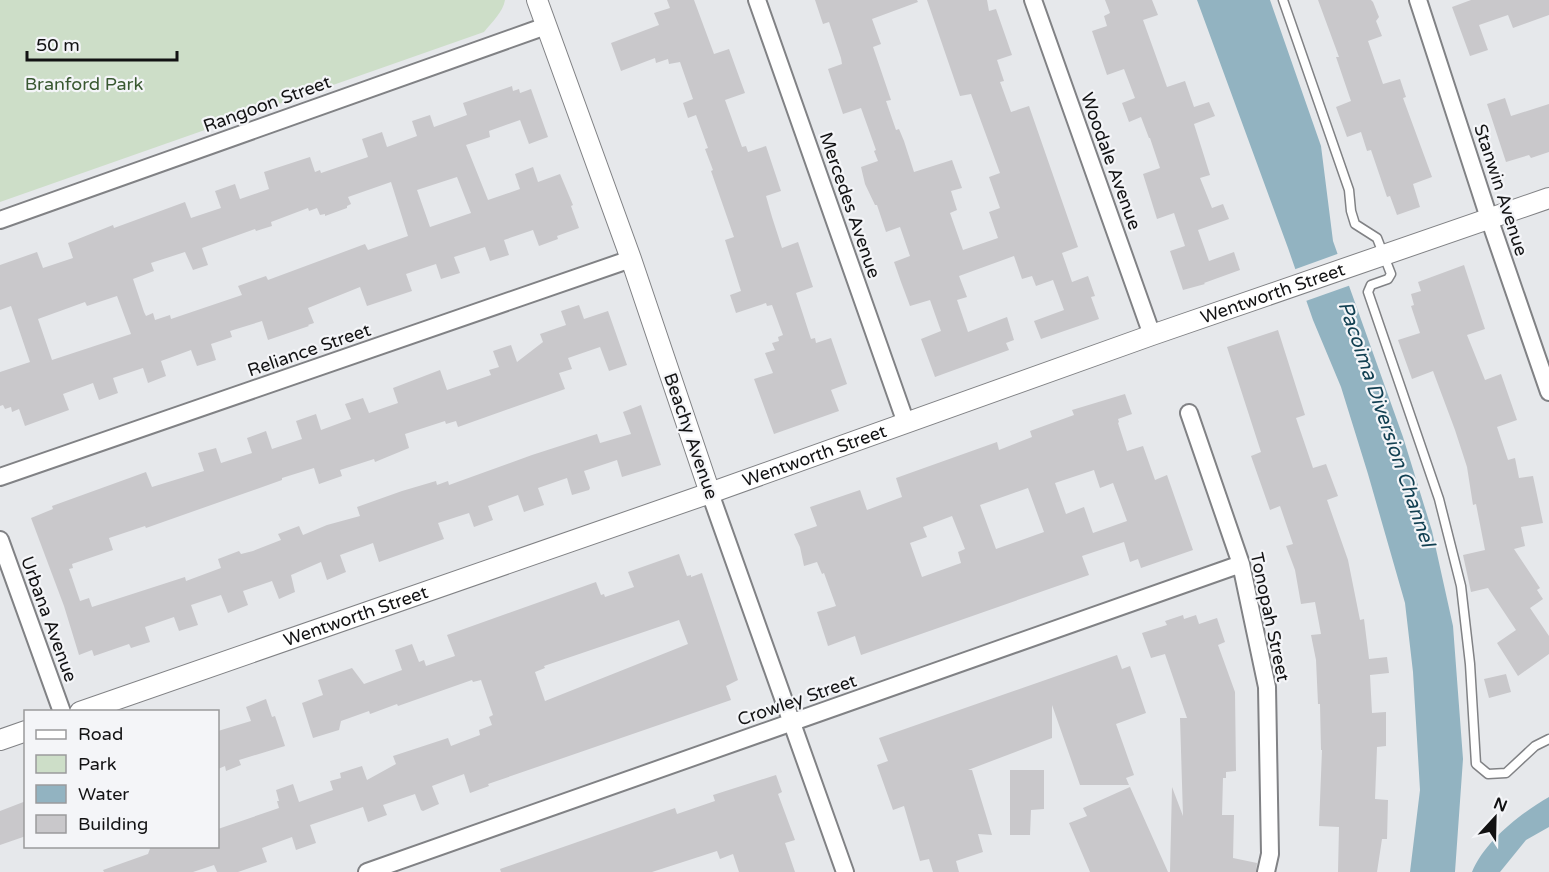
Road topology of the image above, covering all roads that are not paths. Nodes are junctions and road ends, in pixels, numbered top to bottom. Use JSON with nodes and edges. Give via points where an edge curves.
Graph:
{"nodes":[{"id":1,"x":537,"y":0,"type":"edge"},
{"id":2,"x":757,"y":0,"type":"edge"},
{"id":3,"x":1033,"y":0,"type":"edge"},
{"id":4,"x":1283,"y":0,"type":"edge"},
{"id":5,"x":1418,"y":0,"type":"edge"},
{"id":6,"x":546,"y":26,"type":"junction"},
{"id":7,"x":1549,"y":198,"type":"edge"},
{"id":8,"x":1489,"y":218,"type":"junction"},
{"id":9,"x":0,"y":220,"type":"edge"},
{"id":10,"x":1381,"y":257,"type":"junction"},
{"id":11,"x":631,"y":259,"type":"junction"},
{"id":12,"x":1152,"y":335,"type":"junction"},
{"id":13,"x":1549,"y":392,"type":"edge"},
{"id":14,"x":1189,"y":413,"type":"dead end"},
{"id":15,"x":906,"y":423,"type":"junction"},
{"id":16,"x":0,"y":477,"type":"edge"},
{"id":17,"x":710,"y":494,"type":"junction"},
{"id":18,"x":0,"y":540,"type":"edge"},
{"id":19,"x":1241,"y":564,"type":"junction"},
{"id":20,"x":62,"y":710,"type":"edge"},
{"id":21,"x":83,"y":710,"type":"edge"},
{"id":22,"x":793,"y":722,"type":"junction"},
{"id":23,"x":24,"y":732,"type":"edge"},
{"id":24,"x":1549,"y":739,"type":"edge"},
{"id":25,"x":0,"y":740,"type":"edge"},
{"id":26,"x":367,"y":872,"type":"edge"},
{"id":27,"x":845,"y":872,"type":"edge"},
{"id":28,"x":1266,"y":872,"type":"edge"}],
"edges":[{"from":1,"to":6,"type":"street","name":"Beachy Avenue"},
{"from":2,"to":15,"type":"street","name":"Mercedes Avenue"},
{"from":3,"to":12,"type":"street","name":"Woodale Avenue"},
{"from":4,"to":10,"type":"lane","via":[[1349,190],[1355,224],[1377,238]]},
{"from":5,"to":8,"type":"street","name":"Stanwin Avenue"},
{"from":6,"to":9,"type":"street","name":"Rangoon Street"},
{"from":6,"to":11,"type":"street","name":"Beachy Avenue"},
{"from":7,"to":8,"type":"street","name":"Wentworth Street"},
{"from":8,"to":10,"type":"street","name":"Wentworth Street"},
{"from":8,"to":13,"type":"street","name":"Stanwin Avenue"},
{"from":10,"to":12,"type":"street","name":"Wentworth Street"},
{"from":10,"to":24,"type":"lane","via":[[1391,274],[1371,285],[1368,292],[1439,499],[1461,586],[1476,764],[1488,774],[1506,773],[1535,746]]},
{"from":11,"to":16,"type":"street","name":"Reliance Street"},
{"from":11,"to":17,"type":"street","name":"Beachy Avenue"},
{"from":12,"to":15,"type":"street","name":"Wentworth Street"},
{"from":14,"to":19,"type":"street","name":"Tonopah Street"},
{"from":15,"to":17,"type":"street","name":"Wentworth Street"},
{"from":17,"to":21,"type":"street","name":"Wentworth Street"},
{"from":17,"to":22,"type":"street","name":"Beachy Avenue"},
{"from":18,"to":20,"type":"street","name":"Urbana Avenue"},
{"from":19,"to":22,"type":"street","name":"Crowley Street"},
{"from":19,"to":28,"type":"street","name":"Tonopah Street","via":[[1267,687],[1270,854]]},
{"from":22,"to":26,"type":"street","name":"Crowley Street"},
{"from":22,"to":27,"type":"street","name":"Beachy Avenue"},
{"from":23,"to":25,"type":"street"}]}
